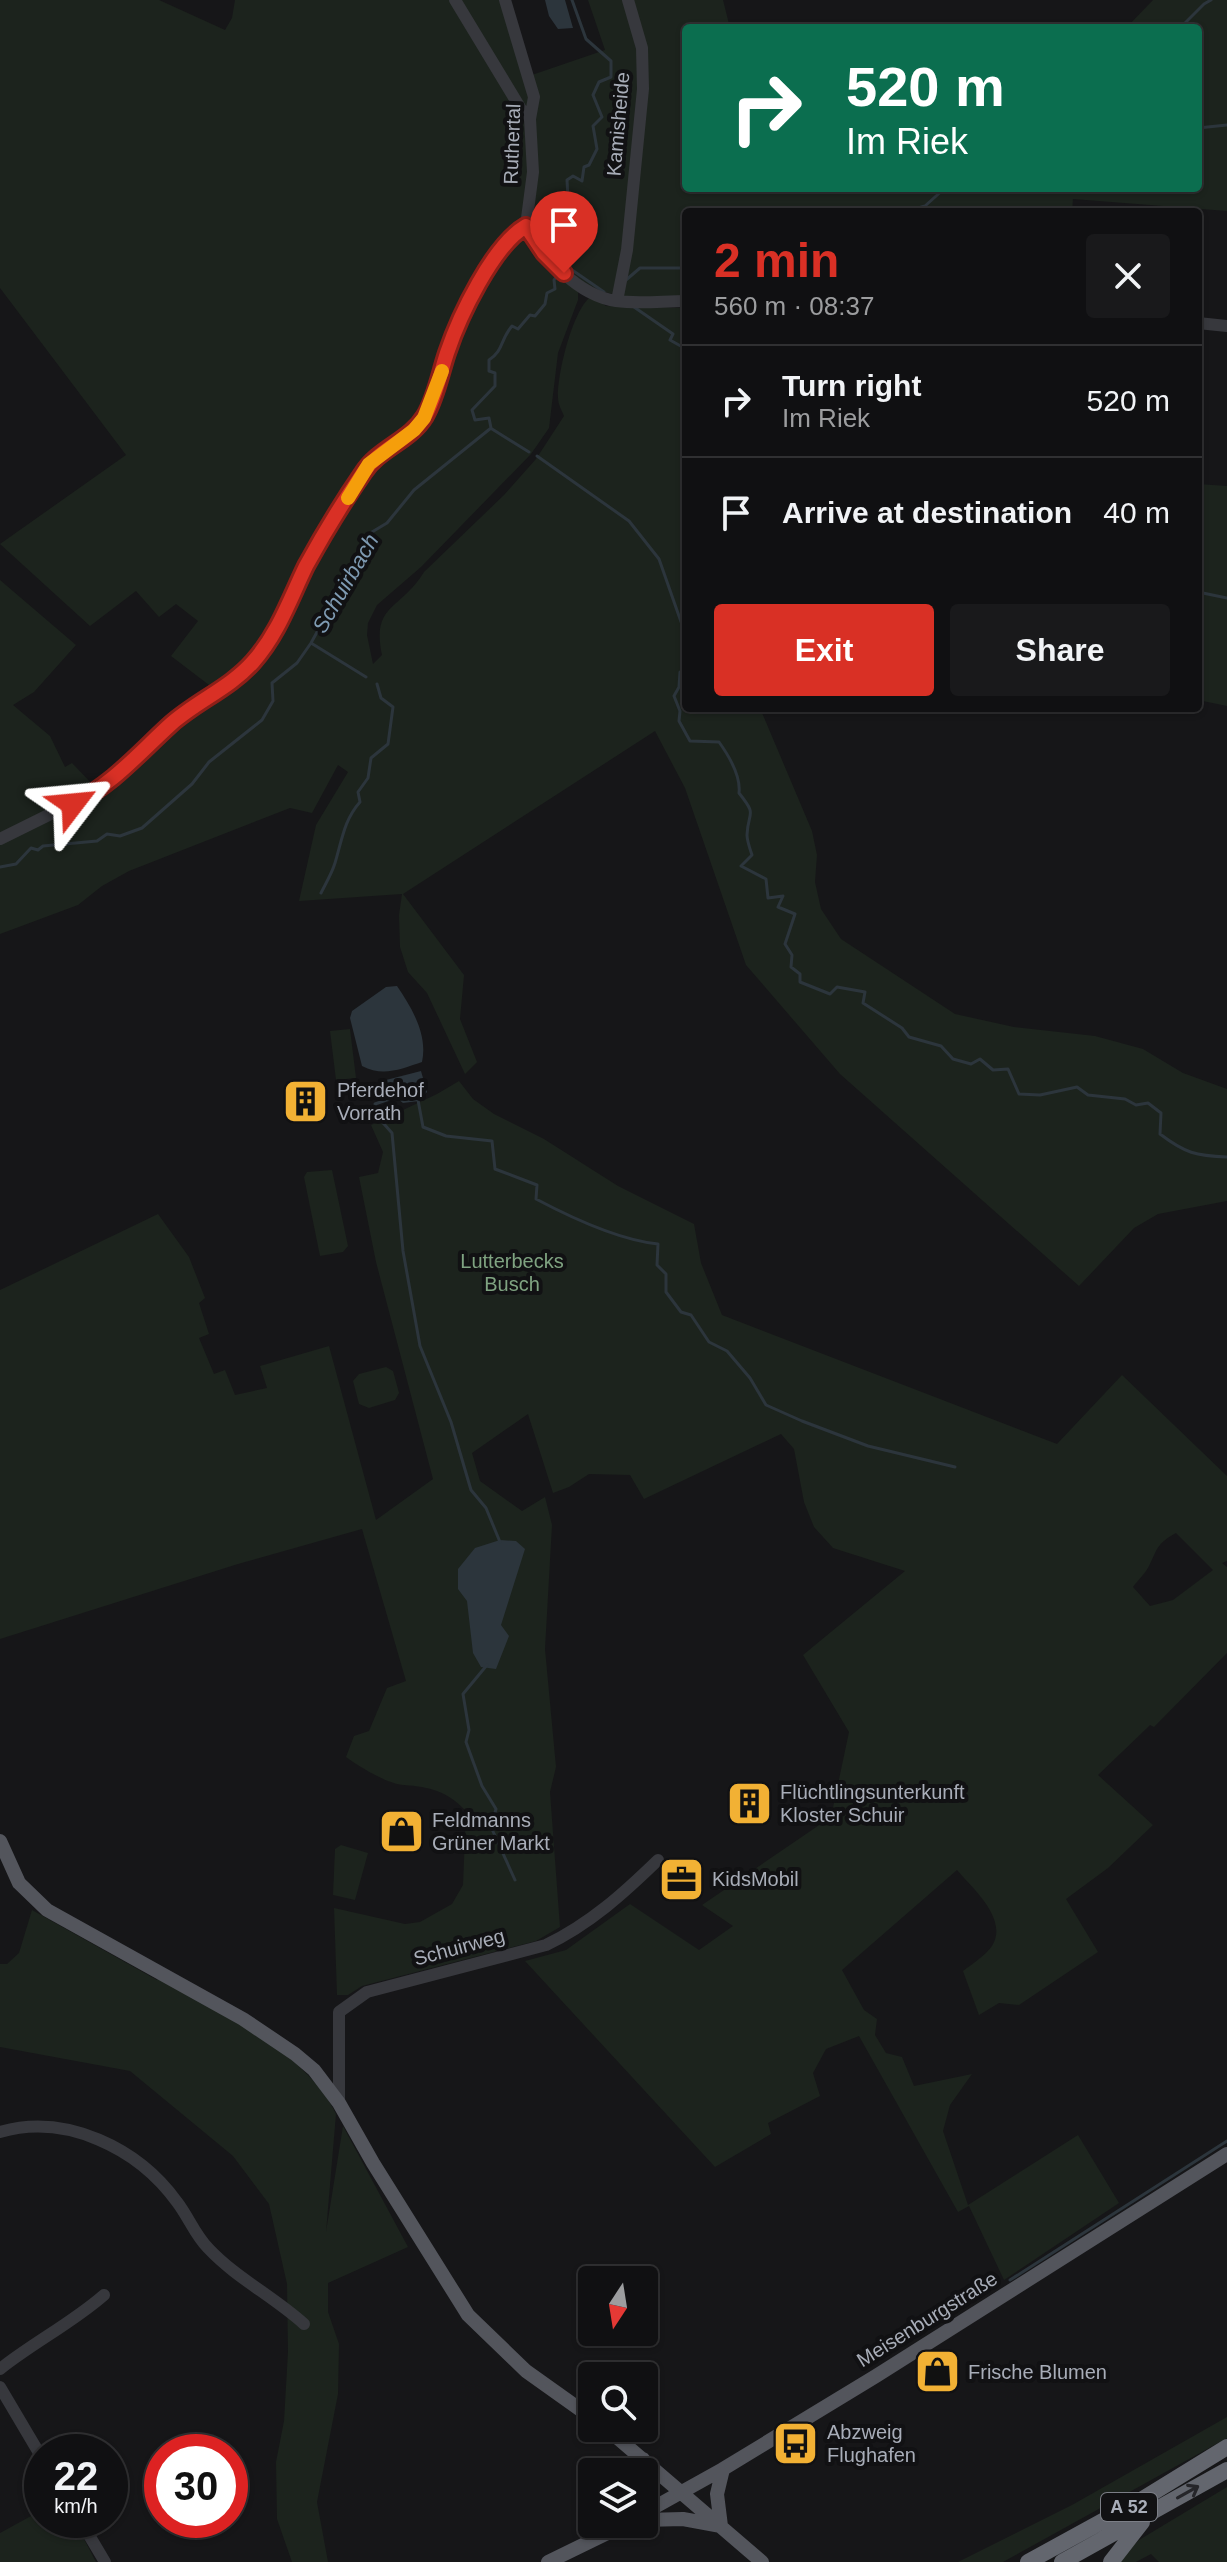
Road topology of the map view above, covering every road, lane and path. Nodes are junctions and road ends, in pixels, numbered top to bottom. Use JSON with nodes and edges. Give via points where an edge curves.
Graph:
{"nodes":[{"id":1,"x":455,"y":0,"type":"edge"},
{"id":2,"x":505,"y":0,"type":"edge"},
{"id":3,"x":628,"y":0,"type":"edge"},
{"id":4,"x":530,"y":119,"type":"junction"},
{"id":5,"x":526,"y":226,"type":"junction"},
{"id":6,"x":617,"y":301,"type":"junction"},
{"id":7,"x":682,"y":301,"type":"edge"},
{"id":8,"x":1202,"y":323,"type":"edge"},
{"id":9,"x":1227,"y":326,"type":"edge"},
{"id":10,"x":0,"y":839,"type":"edge"},
{"id":11,"x":0,"y":1841,"type":"edge"},
{"id":12,"x":658,"y":1860,"type":"dead end"},
{"id":13,"x":339,"y":2103,"type":"junction"},
{"id":14,"x":0,"y":2132,"type":"edge"},
{"id":15,"x":1227,"y":2154,"type":"edge"},
{"id":16,"x":104,"y":2295,"type":"dead end"},
{"id":17,"x":304,"y":2324,"type":"dead end"},
{"id":18,"x":0,"y":2369,"type":"edge"},
{"id":19,"x":0,"y":2387,"type":"edge"},
{"id":20,"x":578,"y":2408,"type":"edge"},
{"id":21,"x":28,"y":2434,"type":"edge"},
{"id":22,"x":623,"y":2442,"type":"edge"},
{"id":23,"x":1227,"y":2447,"type":"edge"},
{"id":24,"x":642,"y":2458,"type":"edge"},
{"id":25,"x":723,"y":2469,"type":"junction"},
{"id":26,"x":1227,"y":2470,"type":"edge"},
{"id":27,"x":658,"y":2472,"type":"edge"},
{"id":28,"x":681,"y":2491,"type":"junction"},
{"id":29,"x":658,"y":2505,"type":"edge"},
{"id":30,"x":1149,"y":2514,"type":"junction"},
{"id":31,"x":658,"y":2520,"type":"edge"},
{"id":32,"x":721,"y":2526,"type":"junction"},
{"id":33,"x":91,"y":2538,"type":"edge"},
{"id":34,"x":597,"y":2538,"type":"edge"},
{"id":35,"x":105,"y":2562,"type":"edge"},
{"id":36,"x":548,"y":2562,"type":"edge"},
{"id":37,"x":762,"y":2562,"type":"edge"},
{"id":38,"x":1028,"y":2562,"type":"edge"},
{"id":39,"x":1062,"y":2562,"type":"edge"},
{"id":40,"x":1111,"y":2562,"type":"edge"}],
"edges":[{"from":1,"to":4,"type":"street"},
{"from":2,"to":4,"type":"street","name":"Ruthertal","via":[[531,82]]},
{"from":3,"to":6,"type":"street","name":"Kamisheide","via":[[642,48],[643,89]]},
{"from":4,"to":5,"type":"street","name":"Ruthertal","via":[[533,172]]},
{"from":5,"to":6,"type":"street","via":[[564,273]]},
{"from":5,"to":10,"type":"street","via":[[501,248],[473,296],[424,418],[362,474],[253,663],[178,718],[105,787]]},
{"from":6,"to":7,"type":"street"},
{"from":8,"to":9,"type":"street"},
{"from":11,"to":13,"type":"main road","name":"Schuirweg","via":[[19,1883],[47,1910],[263,2032],[314,2070]]},
{"from":12,"to":13,"type":"street","name":"Schuirweg","via":[[609,1906],[546,1945],[356,1998],[339,2012]]},
{"from":13,"to":20,"type":"main road","name":"Schuirweg","via":[[468,2315],[515,2362]]},
{"from":14,"to":17,"type":"street","via":[[71,2128],[132,2156],[176,2199],[205,2246]]},
{"from":15,"to":25,"type":"main road","name":"Meisenburgstraße"},
{"from":16,"to":18,"type":"street"},
{"from":19,"to":21,"type":"street"},
{"from":22,"to":24,"type":"main road"},
{"from":23,"to":38,"type":"highway","number":"A 52"},
{"from":25,"to":28,"type":"main road","name":"Meisenburgstraße"},
{"from":25,"to":32,"type":"main road","via":[[717,2494]]},
{"from":30,"to":26,"type":"highway","number":"A 52","one_way":true},
{"from":27,"to":28,"type":"main road"},
{"from":28,"to":29,"type":"main road","name":"Meisenburgstraße"},
{"from":28,"to":32,"type":"main road"},
{"from":30,"to":39,"type":"highway","number":"A 52"},
{"from":30,"to":40,"type":"highway"},
{"from":31,"to":32,"type":"main road"},
{"from":32,"to":37,"type":"main road"},
{"from":33,"to":35,"type":"street"},
{"from":34,"to":36,"type":"main road"}]}
